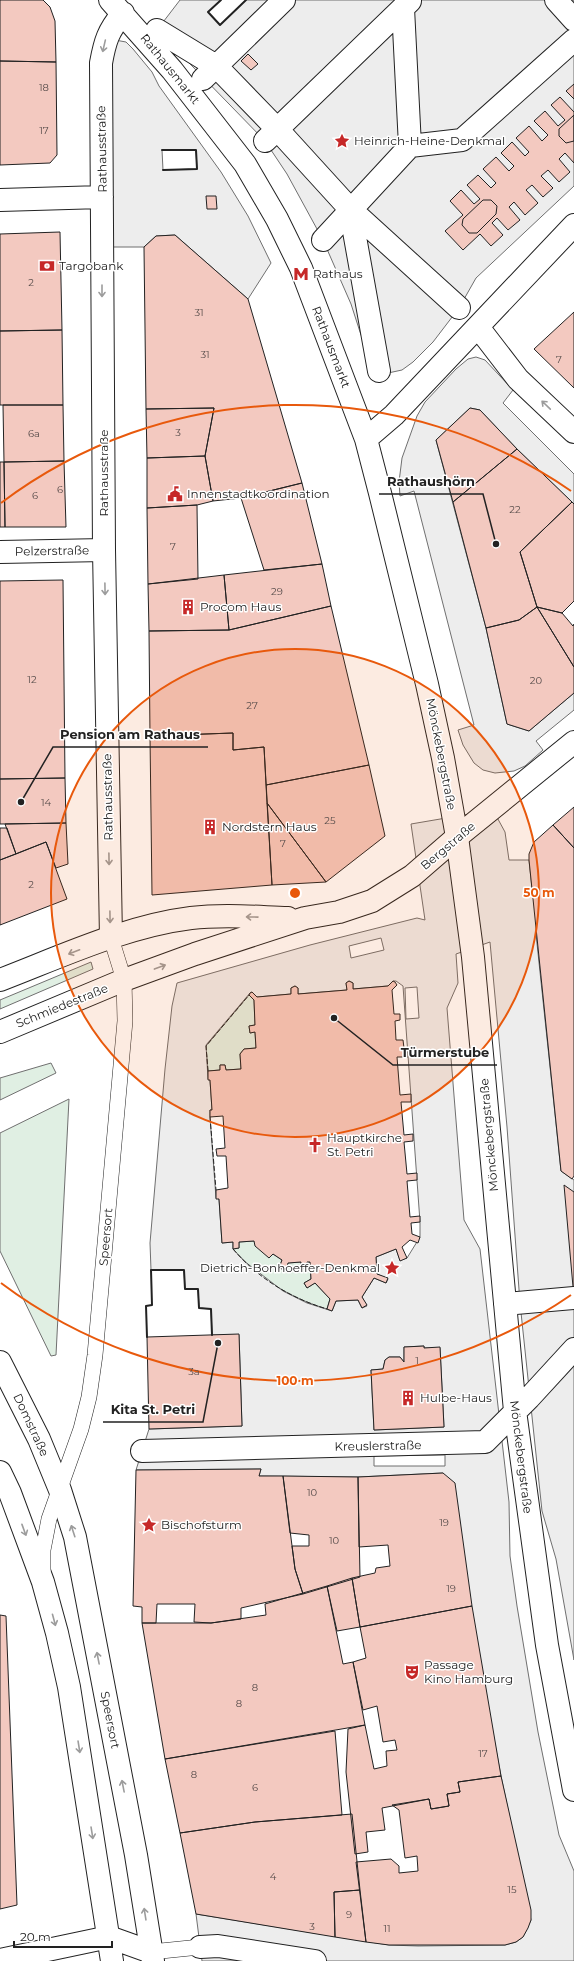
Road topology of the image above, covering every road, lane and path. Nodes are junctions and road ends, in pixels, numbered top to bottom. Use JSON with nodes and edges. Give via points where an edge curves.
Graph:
{"nodes":[{"id":1,"x":556,"y":0,"type":"edge"},
{"id":2,"x":281,"y":1,"type":"edge"},
{"id":3,"x":407,"y":4,"type":"edge"},
{"id":4,"x":117,"y":7,"type":"edge"},
{"id":5,"x":574,"y":20,"type":"edge"},
{"id":6,"x":157,"y":30,"type":"dead end"},
{"id":7,"x":574,"y":40,"type":"edge"},
{"id":8,"x":210,"y":73,"type":"junction"},
{"id":9,"x":272,"y":136,"type":"junction"},
{"id":10,"x":410,"y":146,"type":"junction"},
{"id":11,"x":102,"y":197,"type":"junction"},
{"id":12,"x":0,"y":200,"type":"edge"},
{"id":13,"x":350,"y":209,"type":"junction"},
{"id":14,"x":574,"y":226,"type":"edge"},
{"id":15,"x":323,"y":240,"type":"dead end"},
{"id":16,"x":459,"y":308,"type":"dead end"},
{"id":17,"x":478,"y":327,"type":"junction"},
{"id":18,"x":380,"y":371,"type":"dead end"},
{"id":19,"x":574,"y":432,"type":"edge"},
{"id":20,"x":366,"y":439,"type":"junction"},
{"id":21,"x":104,"y":550,"type":"junction"},
{"id":22,"x":0,"y":552,"type":"edge"},
{"id":23,"x":574,"y":742,"type":"edge"},
{"id":24,"x":457,"y":837,"type":"junction"},
{"id":25,"x":305,"y":918,"type":"junction"},
{"id":26,"x":111,"y":938,"type":"junction"},
{"id":27,"x":0,"y":980,"type":"edge"},
{"id":28,"x":124,"y":980,"type":"junction"},
{"id":29,"x":0,"y":1032,"type":"edge"},
{"id":30,"x":574,"y":1298,"type":"edge"},
{"id":31,"x":504,"y":1304,"type":"junction"},
{"id":32,"x":574,"y":1349,"type":"edge"},
{"id":33,"x":0,"y":1362,"type":"edge"},
{"id":34,"x":515,"y":1411,"type":"junction"},
{"id":35,"x":142,"y":1452,"type":"dead end"},
{"id":36,"x":0,"y":1472,"type":"edge"},
{"id":37,"x":60,"y":1490,"type":"junction"},
{"id":38,"x":43,"y":1582,"type":"junction"},
{"id":39,"x":574,"y":1790,"type":"edge"},
{"id":40,"x":108,"y":1937,"type":"junction"},
{"id":41,"x":200,"y":1947,"type":"joint"},
{"id":42,"x":151,"y":1958,"type":"edge"},
{"id":43,"x":0,"y":1960,"type":"edge"},
{"id":44,"x":112,"y":1961,"type":"edge"},
{"id":45,"x":315,"y":1961,"type":"edge"}],
"edges":[{"from":1,"to":5,"type":"street"},
{"from":2,"to":8,"type":"street"},
{"from":3,"to":9,"type":"street"},
{"from":3,"to":10,"type":"street"},
{"from":4,"to":11,"type":"street","name":"Rathausstraße","one_way":true,"via":[[104,42],[101,63]]},
{"from":4,"to":20,"type":"street","name":"Rathausmarkt","via":[[172,70],[245,164],[277,219],[301,268]]},
{"from":6,"to":8,"type":"street"},
{"from":7,"to":10,"type":"street","via":[[462,140]]},
{"from":8,"to":9,"type":"street"},
{"from":9,"to":13,"type":"street"},
{"from":10,"to":13,"type":"street"},
{"from":11,"to":12,"type":"street"},
{"from":11,"to":21,"type":"street","name":"Rathausstraße","one_way":true},
{"from":13,"to":15,"type":"street"},
{"from":13,"to":16,"type":"street"},
{"from":13,"to":18,"type":"street"},
{"from":14,"to":17,"type":"street"},
{"from":19,"to":17,"type":"street","one_way":true,"via":[[518,379]]},
{"from":17,"to":20,"type":"street","via":[[394,415]]},
{"from":20,"to":24,"type":"street","name":"Mönckebergstraße","via":[[427,684]]},
{"from":21,"to":22,"type":"street","name":"Pelzerstraße"},
{"from":21,"to":26,"type":"street","name":"Rathausstraße","one_way":true},
{"from":23,"to":24,"type":"street","name":"Bergstraße"},
{"from":24,"to":25,"type":"street","name":"Bergstraße","via":[[412,876],[372,901],[339,912]]},
{"from":24,"to":31,"type":"street","name":"Mönckebergstraße","via":[[473,957]]},
{"from":25,"to":26,"type":"street","name":"Bergstraße","one_way":true,"via":[[191,918],[166,922]]},
{"from":28,"to":25,"type":"street","name":"Bergstraße","one_way":true},
{"from":26,"to":27,"type":"street","one_way":true},
{"from":26,"to":28,"type":"lane","name":"Speersort"},
{"from":28,"to":29,"type":"street","name":"Schmiedestraße"},
{"from":28,"to":37,"type":"lane","name":"Speersort","via":[[124,1052],[95,1355],[81,1429]]},
{"from":30,"to":31,"type":"street"},
{"from":31,"to":34,"type":"street","name":"Mönckebergstraße"},
{"from":32,"to":34,"type":"street","name":"Kreuslerstraße"},
{"from":33,"to":37,"type":"street","name":"Domstraße","via":[[40,1439]]},
{"from":34,"to":35,"type":"street","name":"Kreuslerstraße","via":[[485,1442]]},
{"from":34,"to":39,"type":"street","name":"Mönckebergstraße","via":[[547,1644]]},
{"from":36,"to":38,"type":"street","one_way":true},
{"from":37,"to":38,"type":"lane","name":"Speersort","via":[[49,1519],[43,1550]]},
{"from":42,"to":37,"type":"street","name":"Speersort","one_way":true,"via":[[136,1855],[75,1537]]},
{"from":38,"to":40,"type":"street","name":"Speersort","one_way":true,"via":[[69,1687]]},
{"from":40,"to":42,"type":"street"},
{"from":40,"to":43,"type":"street"},
{"from":40,"to":44,"type":"street","name":"Speersort"},
{"from":41,"to":42,"type":"lane"},
{"from":41,"to":45,"type":"street","via":[[218,1946]]}]}
